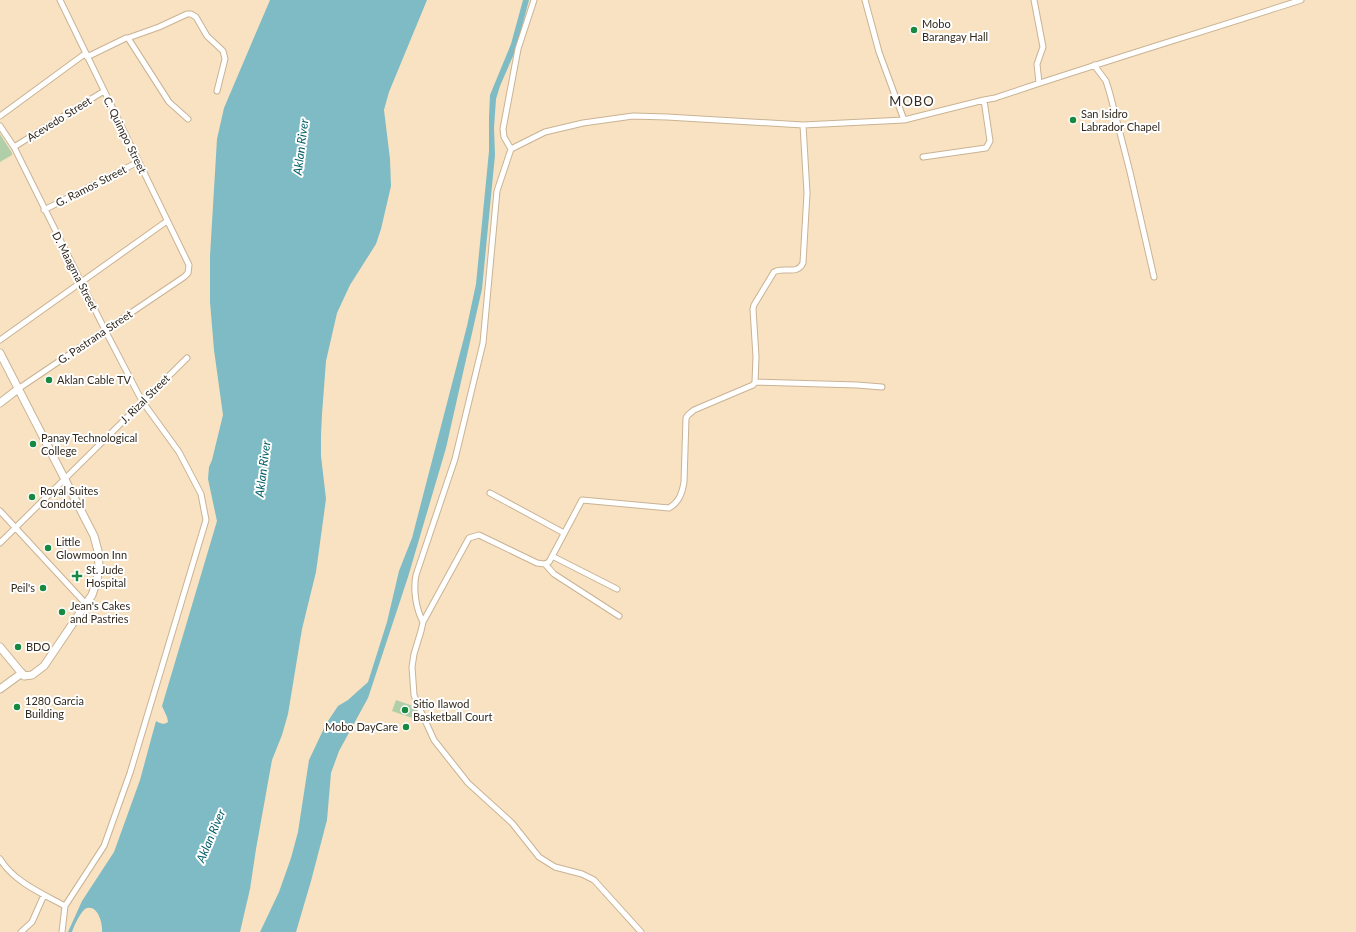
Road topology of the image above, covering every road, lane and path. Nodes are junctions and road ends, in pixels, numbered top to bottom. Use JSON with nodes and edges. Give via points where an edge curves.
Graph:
{"nodes":[{"id":1,"x":60,"y":0,"type":"edge"},
{"id":2,"x":534,"y":0,"type":"edge"},
{"id":3,"x":865,"y":0,"type":"edge"},
{"id":4,"x":1034,"y":0,"type":"edge"},
{"id":5,"x":1301,"y":0,"type":"edge"},
{"id":6,"x":128,"y":38,"type":"junction"},
{"id":7,"x":86,"y":55,"type":"junction"},
{"id":8,"x":1094,"y":65,"type":"junction"},
{"id":9,"x":1039,"y":83,"type":"junction"},
{"id":10,"x":104,"y":91,"type":"junction"},
{"id":11,"x":217,"y":91,"type":"dead end"},
{"id":12,"x":984,"y":100,"type":"junction"},
{"id":13,"x":0,"y":116,"type":"edge"},
{"id":14,"x":188,"y":119,"type":"dead end"},
{"id":15,"x":904,"y":120,"type":"junction"},
{"id":16,"x":803,"y":125,"type":"junction"},
{"id":17,"x":0,"y":126,"type":"edge"},
{"id":18,"x":14,"y":147,"type":"junction"},
{"id":19,"x":511,"y":149,"type":"junction"},
{"id":20,"x":923,"y":158,"type":"dead end"},
{"id":21,"x":138,"y":162,"type":"junction"},
{"id":22,"x":44,"y":210,"type":"junction"},
{"id":23,"x":167,"y":221,"type":"junction"},
{"id":24,"x":189,"y":270,"type":"joint"},
{"id":25,"x":1154,"y":277,"type":"dead end"},
{"id":26,"x":81,"y":283,"type":"junction"},
{"id":27,"x":105,"y":330,"type":"junction"},
{"id":28,"x":0,"y":340,"type":"edge"},
{"id":29,"x":0,"y":353,"type":"edge"},
{"id":30,"x":187,"y":358,"type":"dead end"},
{"id":31,"x":755,"y":382,"type":"junction"},
{"id":32,"x":882,"y":387,"type":"dead end"},
{"id":33,"x":18,"y":389,"type":"junction"},
{"id":34,"x":142,"y":401,"type":"junction"},
{"id":35,"x":0,"y":403,"type":"edge"},
{"id":36,"x":64,"y":479,"type":"junction"},
{"id":37,"x":490,"y":494,"type":"dead end"},
{"id":38,"x":0,"y":511,"type":"edge"},
{"id":39,"x":15,"y":528,"type":"junction"},
{"id":40,"x":564,"y":533,"type":"junction"},
{"id":41,"x":0,"y":543,"type":"edge"},
{"id":42,"x":552,"y":556,"type":"junction"},
{"id":43,"x":545,"y":564,"type":"junction"},
{"id":44,"x":617,"y":589,"type":"dead end"},
{"id":45,"x":86,"y":604,"type":"junction"},
{"id":46,"x":619,"y":616,"type":"dead end"},
{"id":47,"x":423,"y":622,"type":"junction"},
{"id":48,"x":0,"y":647,"type":"edge"},
{"id":49,"x":23,"y":674,"type":"junction"},
{"id":50,"x":0,"y":689,"type":"edge"},
{"id":51,"x":1,"y":862,"type":"edge"},
{"id":52,"x":44,"y":895,"type":"junction"},
{"id":53,"x":65,"y":906,"type":"junction"},
{"id":54,"x":21,"y":932,"type":"edge"},
{"id":55,"x":62,"y":932,"type":"edge"},
{"id":56,"x":641,"y":932,"type":"edge"}],
"edges":[{"from":1,"to":7,"type":"street","name":"C. Quimpo Street"},
{"from":2,"to":19,"type":"street","via":[[518,49],[503,129],[504,137]]},
{"from":3,"to":15,"type":"street","via":[[879,52]]},
{"from":4,"to":9,"type":"street","via":[[1043,47],[1037,64]]},
{"from":5,"to":8,"type":"street"},
{"from":6,"to":7,"type":"street"},
{"from":6,"to":11,"type":"street","via":[[191,14],[196,17],[207,36],[223,51],[225,59]]},
{"from":6,"to":14,"type":"street","via":[[168,102]]},
{"from":7,"to":10,"type":"street","name":"C. Quimpo Street"},
{"from":7,"to":13,"type":"street"},
{"from":8,"to":9,"type":"street"},
{"from":8,"to":25,"type":"street","via":[[1106,81],[1110,94]]},
{"from":9,"to":12,"type":"street"},
{"from":10,"to":18,"type":"street","name":"Acevedo Street"},
{"from":10,"to":21,"type":"street","name":"C. Quimpo Street"},
{"from":12,"to":15,"type":"street"},
{"from":12,"to":20,"type":"street","via":[[990,141],[986,148]]},
{"from":15,"to":16,"type":"street"},
{"from":16,"to":19,"type":"street","via":[[633,116],[583,123],[545,132]]},
{"from":16,"to":31,"type":"street","via":[[807,193],[803,263],[798,270],[775,270],[754,305]]},
{"from":17,"to":18,"type":"street","name":"D. Maagma Street"},
{"from":18,"to":22,"type":"street","name":"D. Maagma Street"},
{"from":19,"to":47,"type":"street","via":[[497,191],[482,343],[455,459],[414,584],[419,614]]},
{"from":21,"to":22,"type":"street","name":"G. Ramos Street"},
{"from":21,"to":23,"type":"street","name":"C. Quimpo Street"},
{"from":22,"to":26,"type":"street","name":"D. Maagma Street"},
{"from":23,"to":24,"type":"street","name":"C. Quimpo Street","via":[[189,265]]},
{"from":23,"to":26,"type":"street"},
{"from":24,"to":27,"type":"street","name":"G. Pastrana Street","via":[[186,276]]},
{"from":26,"to":27,"type":"street","name":"D. Maagma Street"},
{"from":26,"to":28,"type":"street"},
{"from":27,"to":33,"type":"street","name":"G. Pastrana Street"},
{"from":27,"to":34,"type":"street","name":"D. Maagma Street"},
{"from":29,"to":33,"type":"street"},
{"from":30,"to":34,"type":"street","name":"J. Rizal Street"},
{"from":31,"to":32,"type":"street"},
{"from":31,"to":40,"type":"street","via":[[694,410],[686,418],[683,486],[675,504],[669,508],[661,508],[582,500]]},
{"from":33,"to":35,"type":"street","name":"G. Pastrana Street"},
{"from":33,"to":36,"type":"street"},
{"from":34,"to":36,"type":"street","name":"J. Rizal Street"},
{"from":34,"to":53,"type":"street","name":"D. Maagma Street","via":[[179,452],[201,494],[206,520],[130,772],[104,846]]},
{"from":36,"to":39,"type":"street","name":"J. Rizal Street"},
{"from":36,"to":45,"type":"street","via":[[94,536],[98,550],[98,576]]},
{"from":37,"to":40,"type":"street"},
{"from":38,"to":39,"type":"street"},
{"from":39,"to":41,"type":"street","name":"J. Rizal Street"},
{"from":39,"to":45,"type":"street"},
{"from":40,"to":42,"type":"street"},
{"from":42,"to":43,"type":"street"},
{"from":42,"to":44,"type":"street"},
{"from":43,"to":46,"type":"street","via":[[554,574]]},
{"from":43,"to":47,"type":"street","via":[[537,563],[479,536],[472,536],[466,542]]},
{"from":45,"to":49,"type":"street","via":[[44,666],[32,675]]},
{"from":47,"to":56,"type":"street","via":[[414,654],[413,685],[414,695],[434,740],[468,783],[512,823],[539,857],[555,867],[587,876],[598,884]]},
{"from":48,"to":49,"type":"street"},
{"from":49,"to":50,"type":"street"},
{"from":51,"to":52,"type":"street","via":[[20,880]]},
{"from":52,"to":53,"type":"street"},
{"from":52,"to":54,"type":"street","via":[[32,922]]},
{"from":53,"to":55,"type":"street"}]}
